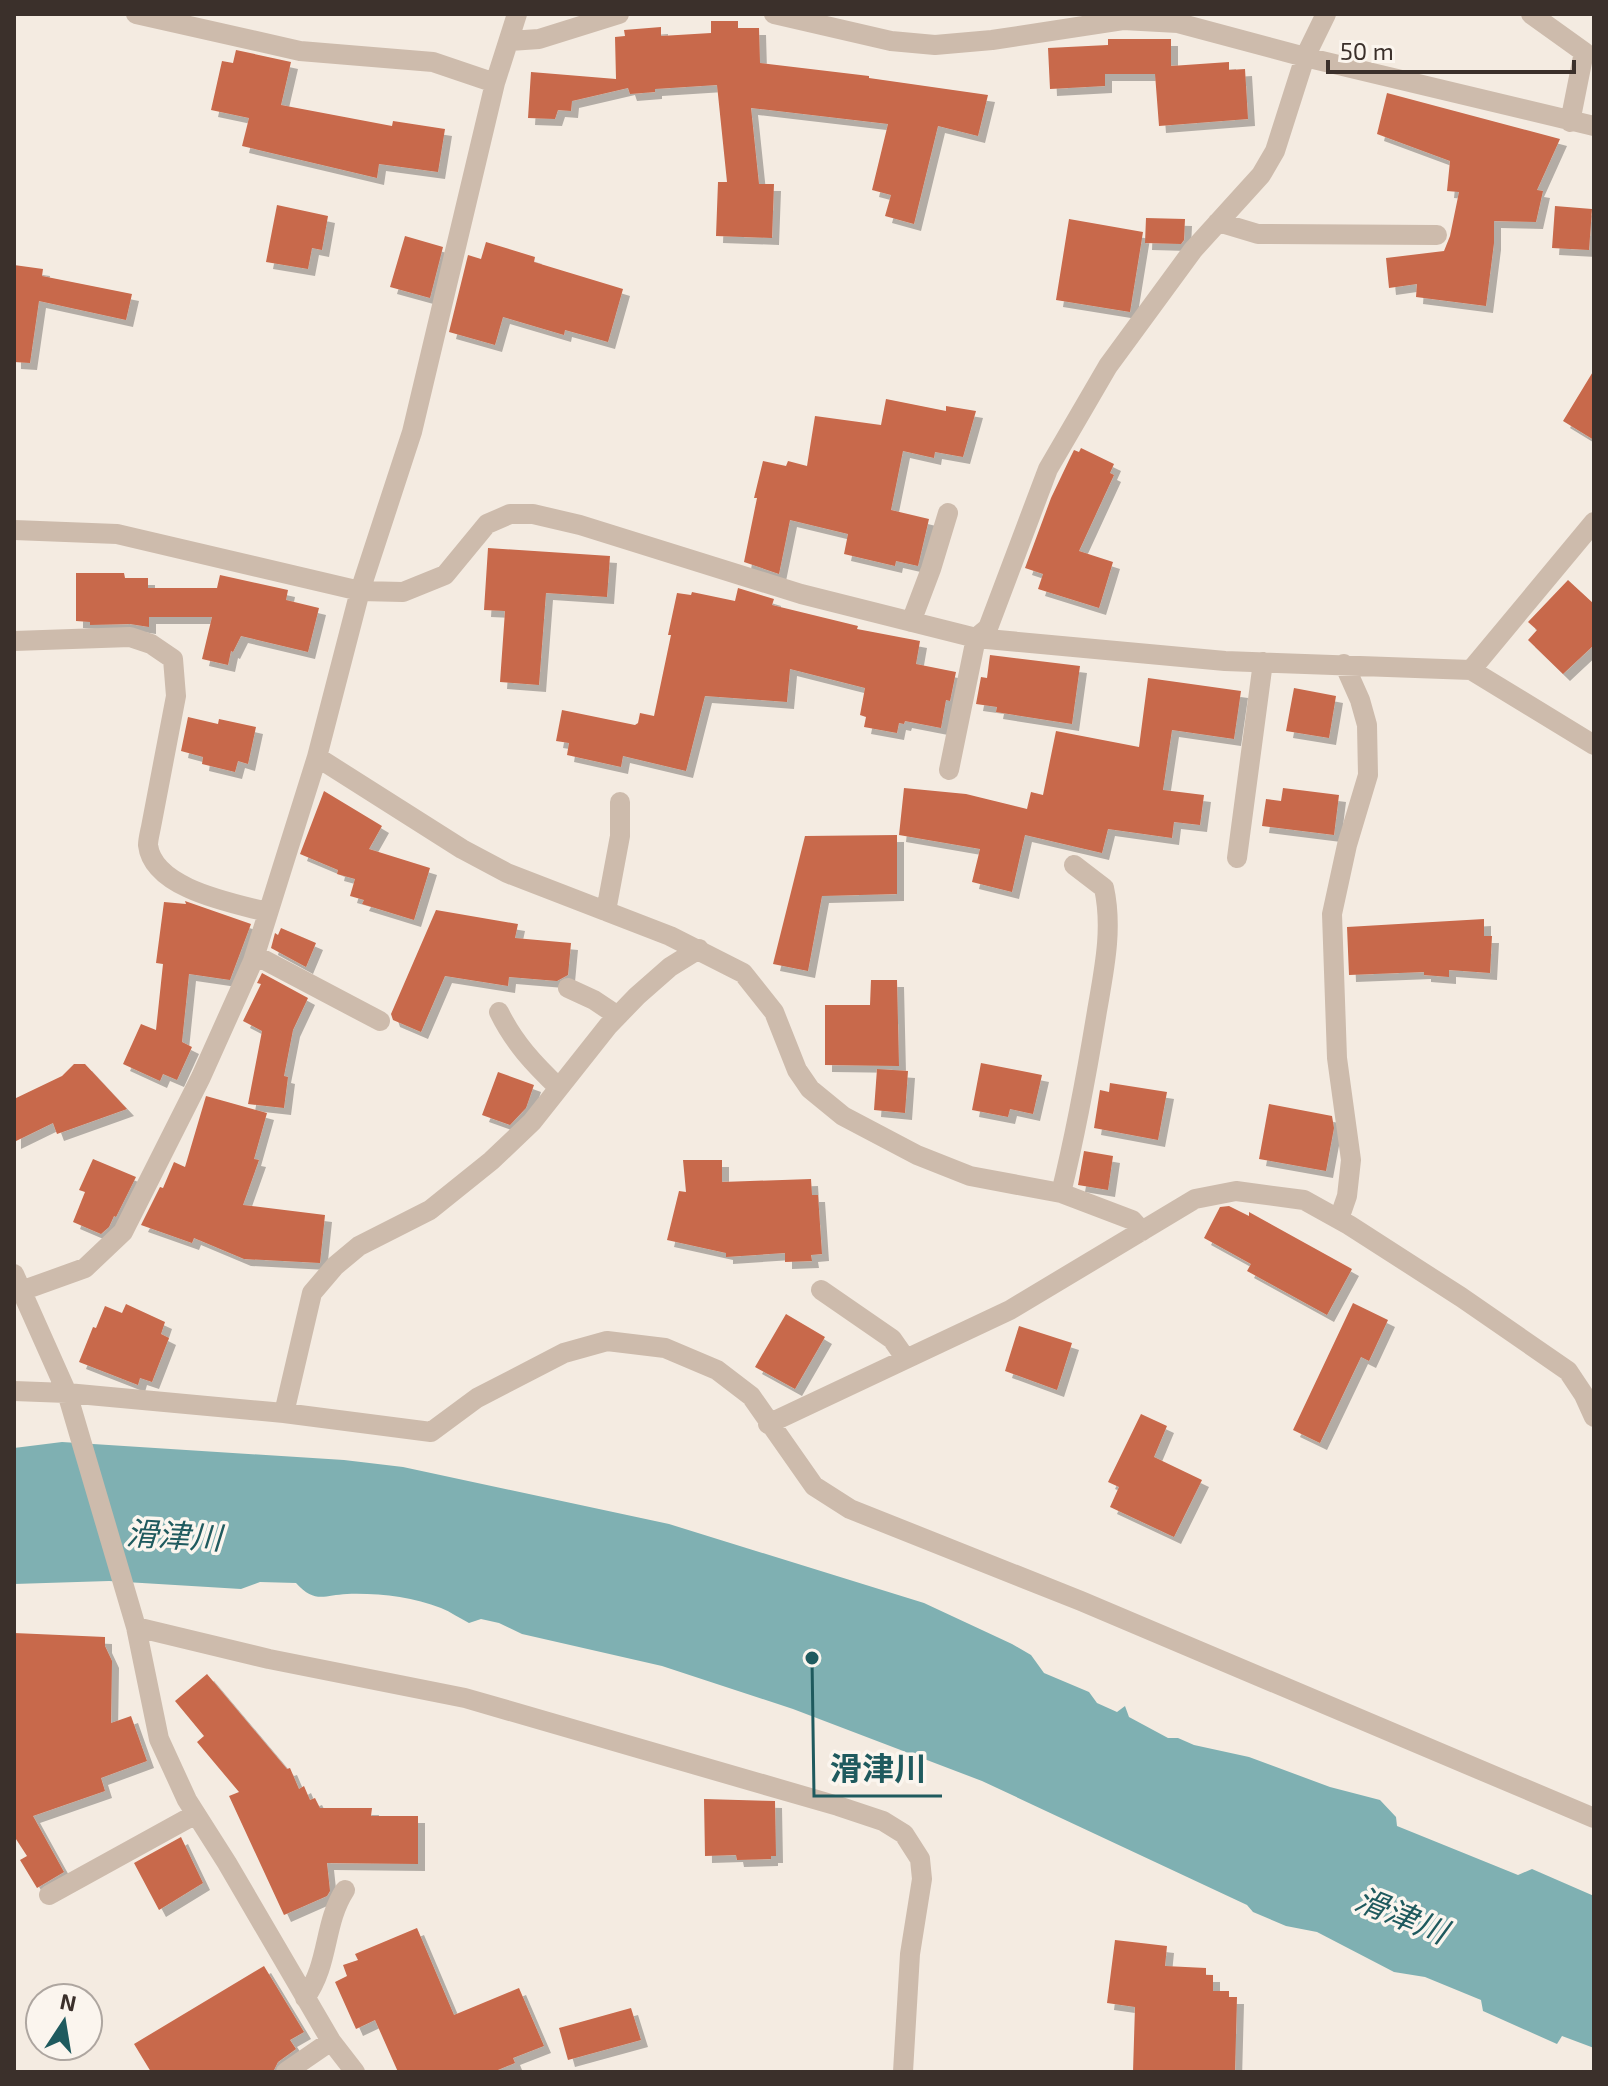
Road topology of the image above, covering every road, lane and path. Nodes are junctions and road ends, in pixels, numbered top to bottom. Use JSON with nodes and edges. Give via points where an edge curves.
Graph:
{"nodes":[{"id":1,"x":136,"y":14,"type":"edge"},
{"id":2,"x":517,"y":14,"type":"edge"},
{"id":3,"x":619,"y":14,"type":"edge"},
{"id":4,"x":774,"y":14,"type":"edge"},
{"id":5,"x":1326,"y":14,"type":"edge"},
{"id":6,"x":1531,"y":14,"type":"edge"},
{"id":7,"x":800,"y":17,"type":"edge"},
{"id":8,"x":1123,"y":17,"type":"edge"},
{"id":9,"x":510,"y":41,"type":"junction"},
{"id":10,"x":1305,"y":57,"type":"junction"},
{"id":11,"x":495,"y":83,"type":"junction"},
{"id":12,"x":1570,"y":122,"type":"junction"},
{"id":13,"x":1594,"y":126,"type":"edge"},
{"id":14,"x":1218,"y":222,"type":"junction"},
{"id":15,"x":1437,"y":235,"type":"dead end"},
{"id":16,"x":948,"y":513,"type":"dead end"},
{"id":17,"x":1594,"y":522,"type":"edge"},
{"id":18,"x":14,"y":530,"type":"edge"},
{"id":19,"x":360,"y":591,"type":"junction"},
{"id":20,"x":911,"y":622,"type":"junction"},
{"id":21,"x":976,"y":638,"type":"junction"},
{"id":22,"x":14,"y":641,"type":"edge"},
{"id":23,"x":1263,"y":662,"type":"junction"},
{"id":24,"x":1344,"y":664,"type":"junction"},
{"id":25,"x":1471,"y":670,"type":"junction"},
{"id":26,"x":1594,"y":745,"type":"edge"},
{"id":27,"x":317,"y":757,"type":"junction"},
{"id":28,"x":949,"y":770,"type":"dead end"},
{"id":29,"x":620,"y":802,"type":"dead end"},
{"id":30,"x":1237,"y":858,"type":"dead end"},
{"id":31,"x":1074,"y":865,"type":"dead end"},
{"id":32,"x":606,"y":911,"type":"junction"},
{"id":33,"x":267,"y":912,"type":"junction"},
{"id":34,"x":699,"y":949,"type":"junction"},
{"id":35,"x":255,"y":955,"type":"junction"},
{"id":36,"x":568,"y":988,"type":"dead end"},
{"id":37,"x":499,"y":1012,"type":"dead end"},
{"id":38,"x":618,"y":1016,"type":"junction"},
{"id":39,"x":380,"y":1021,"type":"dead end"},
{"id":40,"x":559,"y":1088,"type":"junction"},
{"id":41,"x":1061,"y":1193,"type":"junction"},
{"id":42,"x":1339,"y":1219,"type":"junction"},
{"id":43,"x":1142,"y":1231,"type":"junction"},
{"id":44,"x":18,"y":1282,"type":"edge"},
{"id":45,"x":821,"y":1290,"type":"dead end"},
{"id":46,"x":906,"y":1359,"type":"junction"},
{"id":47,"x":14,"y":1391,"type":"edge"},
{"id":48,"x":1589,"y":1394,"type":"edge"},
{"id":49,"x":69,"y":1399,"type":"junction"},
{"id":50,"x":284,"y":1413,"type":"junction"},
{"id":51,"x":1594,"y":1417,"type":"edge"},
{"id":52,"x":768,"y":1424,"type":"junction"},
{"id":53,"x":134,"y":1620,"type":"junction"},
{"id":54,"x":196,"y":1814,"type":"junction"},
{"id":55,"x":1594,"y":1818,"type":"edge"},
{"id":56,"x":345,"y":1890,"type":"dead end"},
{"id":57,"x":49,"y":1895,"type":"dead end"},
{"id":58,"x":305,"y":1998,"type":"junction"},
{"id":59,"x":331,"y":2041,"type":"junction"},
{"id":60,"x":286,"y":2072,"type":"edge"},
{"id":61,"x":355,"y":2072,"type":"edge"},
{"id":62,"x":903,"y":2072,"type":"edge"}],
"edges":[{"from":1,"to":11,"type":"street","via":[[300,51],[433,62]]},
{"from":2,"to":9,"type":"street"},
{"from":3,"to":9,"type":"street","via":[[539,39]]},
{"from":4,"to":7,"type":"street"},
{"from":5,"to":10,"type":"street"},
{"from":6,"to":12,"type":"street","via":[[1584,52]]},
{"from":7,"to":8,"type":"street","via":[[891,41],[935,45]]},
{"from":8,"to":10,"type":"street","via":[[1178,23]]},
{"from":9,"to":11,"type":"street"},
{"from":10,"to":12,"type":"street"},
{"from":10,"to":14,"type":"street","via":[[1275,151],[1261,175]]},
{"from":11,"to":19,"type":"street","via":[[412,432]]},
{"from":12,"to":13,"type":"street"},
{"from":14,"to":15,"type":"street","via":[[1258,234]]},
{"from":14,"to":21,"type":"street","via":[[1108,366],[1048,469],[988,628]]},
{"from":16,"to":20,"type":"street"},
{"from":17,"to":25,"type":"street"},
{"from":18,"to":19,"type":"street","via":[[117,534]]},
{"from":19,"to":20,"type":"street","via":[[403,592],[445,575],[487,524],[510,514],[533,514]]},
{"from":19,"to":27,"type":"street"},
{"from":20,"to":21,"type":"street"},
{"from":21,"to":23,"type":"street"},
{"from":21,"to":28,"type":"street"},
{"from":22,"to":33,"type":"street","via":[[130,637],[173,659],[176,696],[148,846],[171,880]]},
{"from":23,"to":24,"type":"street"},
{"from":23,"to":30,"type":"street"},
{"from":24,"to":25,"type":"street"},
{"from":24,"to":42,"type":"street","via":[[1367,725],[1368,775],[1332,914],[1337,1058],[1351,1160]]},
{"from":25,"to":26,"type":"street"},
{"from":27,"to":32,"type":"street","via":[[473,855]]},
{"from":27,"to":33,"type":"street"},
{"from":29,"to":32,"type":"street","via":[[620,836]]},
{"from":31,"to":41,"type":"street","via":[[1104,888],[1108,942],[1080,1116]]},
{"from":32,"to":34,"type":"street"},
{"from":33,"to":35,"type":"street"},
{"from":34,"to":38,"type":"street","via":[[670,967]]},
{"from":34,"to":41,"type":"street","via":[[743,973],[774,1012],[810,1089],[843,1116],[970,1176]]},
{"from":35,"to":39,"type":"street"},
{"from":35,"to":44,"type":"street","via":[[123,1232],[85,1268]]},
{"from":36,"to":38,"type":"street"},
{"from":37,"to":40,"type":"street","via":[[525,1055]]},
{"from":38,"to":40,"type":"street"},
{"from":40,"to":50,"type":"street","via":[[491,1161],[430,1210],[359,1246],[327,1275],[312,1293]]},
{"from":41,"to":43,"type":"street","via":[[1132,1220]]},
{"from":42,"to":43,"type":"street","via":[[1304,1200],[1236,1191],[1195,1199]]},
{"from":42,"to":48,"type":"street","via":[[1568,1371]]},
{"from":43,"to":46,"type":"street","via":[[1010,1310]]},
{"from":44,"to":49,"type":"street"},
{"from":45,"to":46,"type":"street","via":[[892,1339]]},
{"from":46,"to":52,"type":"street"},
{"from":47,"to":49,"type":"street"},
{"from":48,"to":51,"type":"street"},
{"from":49,"to":50,"type":"street"},
{"from":49,"to":53,"type":"street"},
{"from":50,"to":52,"type":"street","via":[[431,1432],[477,1398],[564,1353],[607,1341],[665,1348],[717,1370],[751,1396]]},
{"from":52,"to":55,"type":"street","via":[[814,1486],[850,1509]]},
{"from":53,"to":54,"type":"street","via":[[159,1739]]},
{"from":53,"to":62,"type":"street","via":[[269,1659],[465,1698],[883,1821],[904,1834],[920,1859],[922,1879],[910,1954]]},
{"from":54,"to":57,"type":"street"},
{"from":54,"to":58,"type":"street"},
{"from":56,"to":58,"type":"street","via":[[333,1909],[318,1980]]},
{"from":58,"to":59,"type":"street"},
{"from":59,"to":60,"type":"street"},
{"from":59,"to":61,"type":"street"}]}
